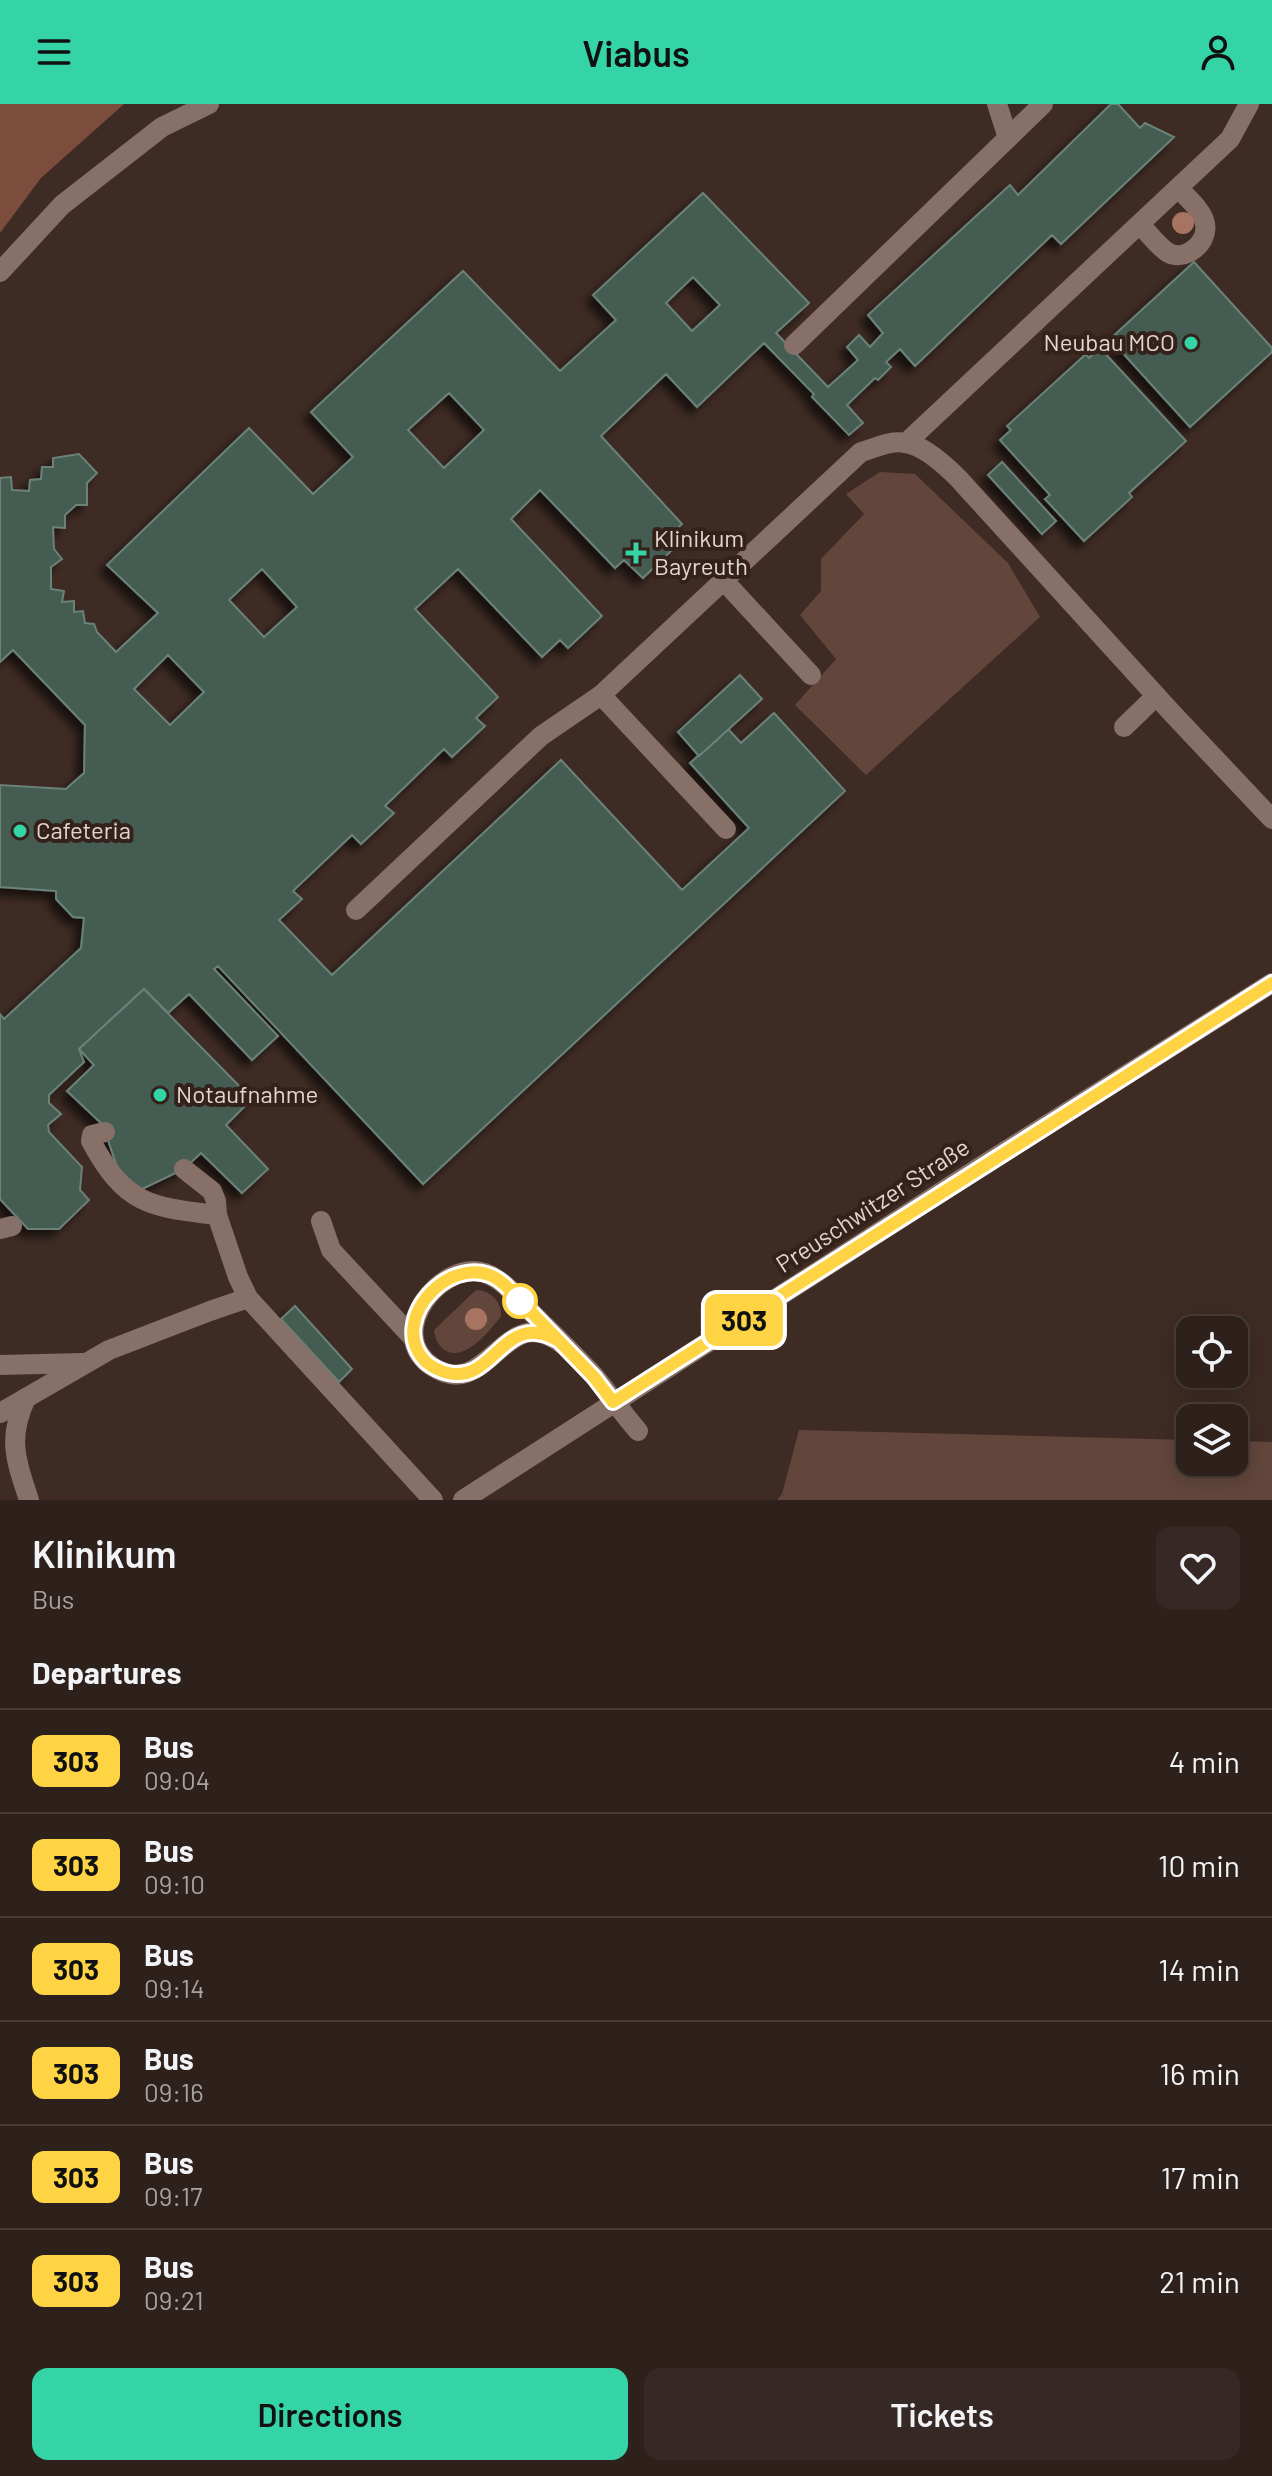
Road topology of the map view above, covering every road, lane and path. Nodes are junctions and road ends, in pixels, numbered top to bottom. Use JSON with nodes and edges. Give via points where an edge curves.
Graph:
{"nodes":[{"id":1,"x":209,"y":104,"type":"edge"},
{"id":2,"x":997,"y":104,"type":"edge"},
{"id":3,"x":1043,"y":104,"type":"edge"},
{"id":4,"x":1249,"y":104,"type":"edge"},
{"id":5,"x":1008,"y":138,"type":"junction"},
{"id":6,"x":1178,"y":188,"type":"junction"},
{"id":7,"x":1140,"y":224,"type":"junction"},
{"id":8,"x":0,"y":272,"type":"edge"},
{"id":9,"x":794,"y":345,"type":"dead end"},
{"id":10,"x":907,"y":442,"type":"junction"},
{"id":11,"x":725,"y":582,"type":"junction"},
{"id":12,"x":811,"y":675,"type":"dead end"},
{"id":13,"x":601,"y":695,"type":"junction"},
{"id":14,"x":1156,"y":696,"type":"junction"},
{"id":15,"x":1124,"y":727,"type":"dead end"},
{"id":16,"x":1272,"y":819,"type":"edge"},
{"id":17,"x":726,"y":829,"type":"dead end"},
{"id":18,"x":356,"y":910,"type":"dead end"},
{"id":19,"x":1272,"y":983,"type":"edge"},
{"id":20,"x":105,"y":1132,"type":"dead end"},
{"id":21,"x":184,"y":1169,"type":"dead end"},
{"id":22,"x":217,"y":1215,"type":"junction"},
{"id":23,"x":321,"y":1221,"type":"dead end"},
{"id":24,"x":248,"y":1298,"type":"junction"},
{"id":25,"x":414,"y":1339,"type":"junction"},
{"id":26,"x":562,"y":1344,"type":"junction"},
{"id":27,"x":0,"y":1349,"type":"edge"},
{"id":28,"x":87,"y":1362,"type":"junction"},
{"id":29,"x":29,"y":1364,"type":"junction"},
{"id":30,"x":0,"y":1365,"type":"edge"},
{"id":31,"x":26,"y":1398,"type":"junction"},
{"id":32,"x":613,"y":1402,"type":"junction"},
{"id":33,"x":0,"y":1413,"type":"edge"},
{"id":34,"x":638,"y":1431,"type":"dead end"},
{"id":35,"x":28,"y":1500,"type":"edge"},
{"id":36,"x":433,"y":1500,"type":"edge"},
{"id":37,"x":463,"y":1500,"type":"edge"}],
"edges":[{"from":1,"to":8,"type":"street","via":[[162,127],[62,205]]},
{"from":2,"to":5,"type":"street"},
{"from":3,"to":5,"type":"street"},
{"from":4,"to":6,"type":"street","via":[[1230,139]]},
{"from":5,"to":9,"type":"street"},
{"from":6,"to":7,"type":"street"},
{"from":6,"to":7,"type":"street","via":[[1206,224],[1200,243],[1177,256]]},
{"from":7,"to":10,"type":"street"},
{"from":10,"to":11,"type":"street","via":[[861,452]]},
{"from":10,"to":14,"type":"street","via":[[941,461],[958,478]]},
{"from":11,"to":12,"type":"street"},
{"from":11,"to":13,"type":"street"},
{"from":13,"to":17,"type":"street"},
{"from":13,"to":18,"type":"street","via":[[541,736]]},
{"from":14,"to":15,"type":"street"},
{"from":14,"to":16,"type":"street"},
{"from":19,"to":32,"type":"street","name":"Preuschwitzer Straße"},
{"from":20,"to":22,"type":"street","via":[[92,1135],[91,1141],[132,1195]]},
{"from":21,"to":22,"type":"street","via":[[212,1191]]},
{"from":22,"to":24,"type":"street"},
{"from":23,"to":25,"type":"street","via":[[331,1250]]},
{"from":24,"to":28,"type":"street"},
{"from":24,"to":36,"type":"street"},
{"from":25,"to":26,"type":"street","via":[[425,1361],[454,1374],[475,1370],[520,1334],[544,1334]]},
{"from":25,"to":26,"type":"street","via":[[423,1302],[446,1280],[476,1271],[498,1279]]},
{"from":26,"to":32,"type":"street"},
{"from":27,"to":29,"type":"street"},
{"from":28,"to":29,"type":"street"},
{"from":28,"to":31,"type":"street"},
{"from":29,"to":30,"type":"street"},
{"from":31,"to":33,"type":"street"},
{"from":31,"to":35,"type":"street","via":[[15,1430],[15,1455]]},
{"from":32,"to":34,"type":"street"},
{"from":32,"to":37,"type":"street","name":"Preuschwitzer Straße"}]}
